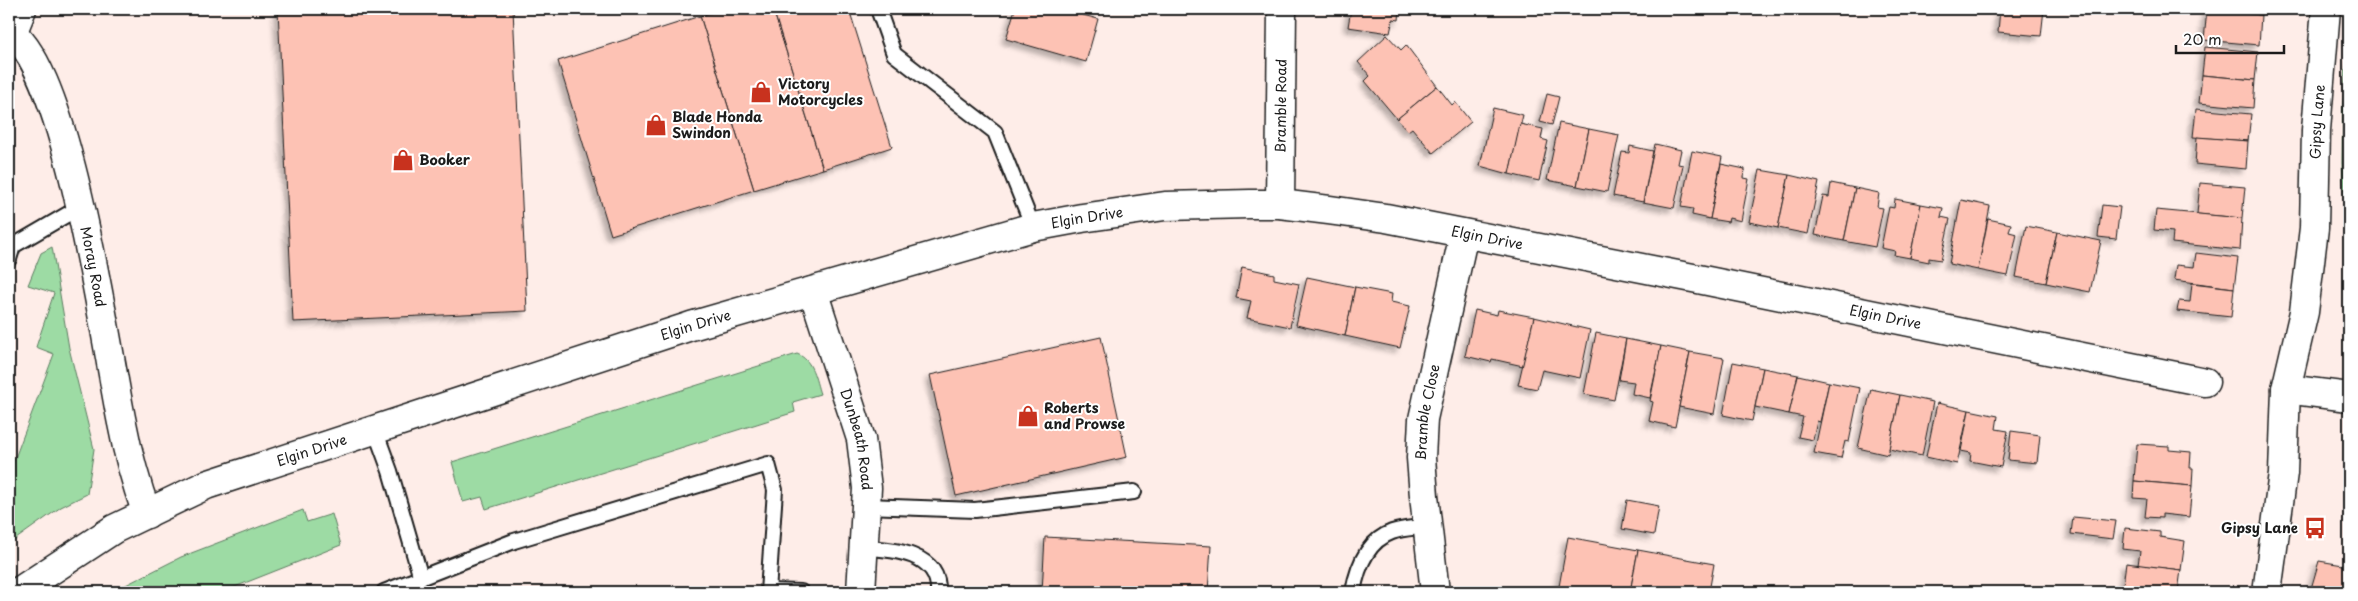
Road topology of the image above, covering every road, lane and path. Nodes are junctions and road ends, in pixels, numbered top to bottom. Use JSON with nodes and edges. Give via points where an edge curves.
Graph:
{"nodes":[{"id":1,"x":22,"y":9,"type":"edge"},
{"id":2,"x":878,"y":9,"type":"edge"},
{"id":3,"x":1282,"y":9,"type":"edge"},
{"id":4,"x":2326,"y":9,"type":"edge"},
{"id":5,"x":10,"y":33,"type":"edge"},
{"id":6,"x":1280,"y":204,"type":"junction"},
{"id":7,"x":80,"y":208,"type":"junction"},
{"id":8,"x":1034,"y":227,"type":"junction"},
{"id":9,"x":1464,"y":234,"type":"junction"},
{"id":10,"x":9,"y":259,"type":"edge"},
{"id":11,"x":813,"y":291,"type":"junction"},
{"id":12,"x":2205,"y":382,"type":"dead end"},
{"id":13,"x":2286,"y":389,"type":"junction"},
{"id":14,"x":2349,"y":397,"type":"edge"},
{"id":15,"x":375,"y":430,"type":"junction"},
{"id":16,"x":1134,"y":492,"type":"dead end"},
{"id":17,"x":866,"y":506,"type":"junction"},
{"id":18,"x":147,"y":514,"type":"junction"},
{"id":19,"x":1427,"y":526,"type":"junction"},
{"id":20,"x":864,"y":548,"type":"junction"},
{"id":21,"x":413,"y":584,"type":"edge"},
{"id":22,"x":768,"y":591,"type":"edge"},
{"id":23,"x":18,"y":592,"type":"edge"},
{"id":24,"x":384,"y":592,"type":"edge"},
{"id":25,"x":801,"y":592,"type":"edge"},
{"id":26,"x":861,"y":592,"type":"edge"},
{"id":27,"x":938,"y":592,"type":"edge"},
{"id":28,"x":1353,"y":592,"type":"edge"},
{"id":29,"x":1436,"y":592,"type":"edge"},
{"id":30,"x":2267,"y":592,"type":"edge"}],
"edges":[{"from":1,"to":5,"type":"street"},
{"from":2,"to":8,"type":"lane","via":[[894,54],[995,132]]},
{"from":3,"to":6,"type":"street","name":"Bramble Road"},
{"from":4,"to":13,"type":"street","name":"Gipsy Lane","via":[[2316,130],[2314,228],[2304,312]]},
{"from":5,"to":7,"type":"street","name":"Moray Road","via":[[30,54],[43,80],[74,172]]},
{"from":6,"to":8,"type":"street","name":"Elgin Drive","via":[[1165,206]]},
{"from":6,"to":9,"type":"street","name":"Elgin Drive","via":[[1386,218]]},
{"from":7,"to":10,"type":"lane","via":[[13,246]]},
{"from":7,"to":18,"type":"street","name":"Moray Road","via":[[134,480]]},
{"from":8,"to":11,"type":"street","name":"Elgin Drive"},
{"from":9,"to":12,"type":"street","name":"Elgin Drive"},
{"from":9,"to":19,"type":"street","name":"Bramble Close","via":[[1424,419],[1421,458]]},
{"from":11,"to":15,"type":"street","name":"Elgin Drive","via":[[691,326]]},
{"from":11,"to":17,"type":"street","name":"Dunbeath Road","via":[[861,438]]},
{"from":13,"to":14,"type":"street"},
{"from":13,"to":30,"type":"street","name":"Gipsy Lane","via":[[2283,473]]},
{"from":15,"to":18,"type":"street","name":"Elgin Drive","via":[[206,485]]},
{"from":15,"to":21,"type":"lane","via":[[390,471]]},
{"from":16,"to":17,"type":"lane","via":[[975,510]]},
{"from":17,"to":20,"type":"street","name":"Dunbeath Road"},
{"from":18,"to":23,"type":"street","name":"Elgin Drive","via":[[114,529]]},
{"from":19,"to":28,"type":"lane","via":[[1392,532],[1380,538],[1361,562]]},
{"from":19,"to":29,"type":"street","name":"Bramble Close"},
{"from":20,"to":26,"type":"street","name":"Dunbeath Road"},
{"from":20,"to":27,"type":"lane","via":[[891,549],[915,556],[933,570]]},
{"from":21,"to":22,"type":"lane","via":[[514,541],[768,464],[774,490]]},
{"from":21,"to":24,"type":"lane"},
{"from":22,"to":25,"type":"lane"}]}
